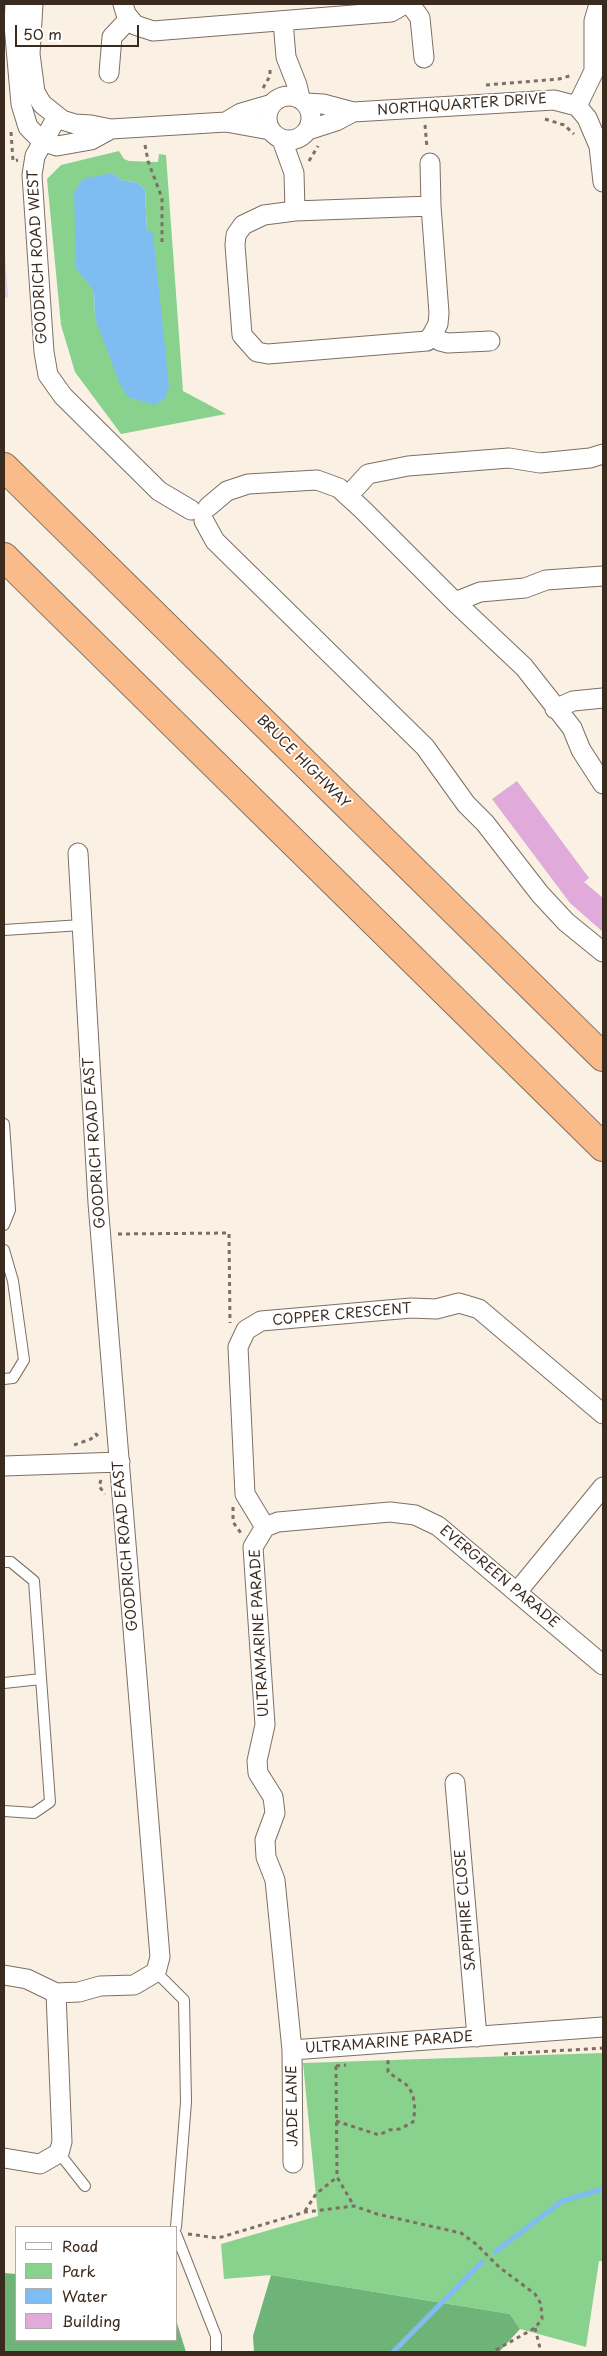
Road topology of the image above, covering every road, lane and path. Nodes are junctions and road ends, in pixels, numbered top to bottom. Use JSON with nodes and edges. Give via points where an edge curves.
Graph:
{"nodes":[{"id":1,"x":15,"y":4,"type":"edge"},
{"id":2,"x":33,"y":4,"type":"edge"},
{"id":3,"x":405,"y":4,"type":"edge"},
{"id":4,"x":410,"y":4,"type":"edge"},
{"id":5,"x":600,"y":4,"type":"edge"},
{"id":6,"x":126,"y":12,"type":"edge"},
{"id":7,"x":283,"y":21,"type":"junction"},
{"id":8,"x":424,"y":58,"type":"dead end"},
{"id":9,"x":284,"y":63,"type":"junction"},
{"id":10,"x":578,"y":66,"type":"dead end"},
{"id":11,"x":109,"y":73,"type":"dead end"},
{"id":12,"x":482,"y":85,"type":"dead end"},
{"id":13,"x":303,"y":101,"type":"junction"},
{"id":14,"x":274,"y":102,"type":"junction"},
{"id":15,"x":425,"y":106,"type":"junction"},
{"id":16,"x":577,"y":106,"type":"junction"},
{"id":17,"x":248,"y":111,"type":"junction"},
{"id":18,"x":353,"y":112,"type":"junction"},
{"id":19,"x":57,"y":117,"type":"junction"},
{"id":20,"x":541,"y":118,"type":"dead end"},
{"id":21,"x":226,"y":122,"type":"junction"},
{"id":22,"x":416,"y":126,"type":"dead end"},
{"id":23,"x":426,"y":126,"type":"junction"},
{"id":24,"x":435,"y":126,"type":"dead end"},
{"id":25,"x":111,"y":129,"type":"junction"},
{"id":26,"x":276,"y":135,"type":"junction"},
{"id":27,"x":311,"y":136,"type":"junction"},
{"id":28,"x":576,"y":136,"type":"dead end"},
{"id":29,"x":42,"y":141,"type":"junction"},
{"id":30,"x":155,"y":144,"type":"dead end"},
{"id":31,"x":145,"y":145,"type":"junction"},
{"id":32,"x":137,"y":146,"type":"dead end"},
{"id":33,"x":430,"y":163,"type":"joint"},
{"id":34,"x":296,"y":170,"type":"junction"},
{"id":35,"x":603,"y":182,"type":"edge"},
{"id":36,"x":431,"y":206,"type":"junction"},
{"id":37,"x":295,"y":211,"type":"junction"},
{"id":38,"x":162,"y":242,"type":"dead end"},
{"id":39,"x":432,"y":335,"type":"junction"},
{"id":40,"x":490,"y":341,"type":"dead end"},
{"id":41,"x":603,"y":454,"type":"edge"},
{"id":42,"x":4,"y":467,"type":"edge"},
{"id":43,"x":348,"y":496,"type":"junction"},
{"id":44,"x":201,"y":513,"type":"junction"},
{"id":45,"x":4,"y":557,"type":"edge"},
{"id":46,"x":603,"y":576,"type":"edge"},
{"id":47,"x":455,"y":602,"type":"junction"},
{"id":48,"x":603,"y":698,"type":"edge"},
{"id":49,"x":555,"y":709,"type":"junction"},
{"id":50,"x":603,"y":784,"type":"edge"},
{"id":51,"x":78,"y":853,"type":"dead end"},
{"id":52,"x":82,"y":925,"type":"junction"},
{"id":53,"x":4,"y":930,"type":"edge"},
{"id":54,"x":602,"y":948,"type":"edge"},
{"id":55,"x":603,"y":1057,"type":"edge"},
{"id":56,"x":4,"y":1124,"type":"edge"},
{"id":57,"x":603,"y":1147,"type":"edge"},
{"id":58,"x":4,"y":1225,"type":"edge"},
{"id":59,"x":102,"y":1234,"type":"junction"},
{"id":60,"x":4,"y":1250,"type":"edge"},
{"id":61,"x":230,"y":1332,"type":"dead end"},
{"id":62,"x":4,"y":1379,"type":"edge"},
{"id":63,"x":603,"y":1414,"type":"edge"},
{"id":64,"x":67,"y":1445,"type":"dead end"},
{"id":65,"x":110,"y":1463,"type":"junction"},
{"id":66,"x":4,"y":1466,"type":"edge"},
{"id":67,"x":603,"y":1487,"type":"edge"},
{"id":68,"x":106,"y":1496,"type":"dead end"},
{"id":69,"x":232,"y":1503,"type":"dead end"},
{"id":70,"x":265,"y":1526,"type":"junction"},
{"id":71,"x":253,"y":1547,"type":"junction"},
{"id":72,"x":4,"y":1562,"type":"edge"},
{"id":73,"x":517,"y":1592,"type":"junction"},
{"id":74,"x":603,"y":1665,"type":"edge"},
{"id":75,"x":41,"y":1679,"type":"junction"},
{"id":76,"x":4,"y":1683,"type":"edge"},
{"id":77,"x":456,"y":1783,"type":"dead end"},
{"id":78,"x":4,"y":1811,"type":"edge"},
{"id":79,"x":156,"y":1972,"type":"junction"},
{"id":80,"x":4,"y":1975,"type":"edge"},
{"id":81,"x":56,"y":1993,"type":"junction"},
{"id":82,"x":603,"y":2027,"type":"edge"},
{"id":83,"x":477,"y":2037,"type":"junction"},
{"id":84,"x":320,"y":2047,"type":"junction"},
{"id":85,"x":292,"y":2050,"type":"junction"},
{"id":86,"x":388,"y":2060,"type":"dead end"},
{"id":87,"x":336,"y":2121,"type":"junction"},
{"id":88,"x":59,"y":2153,"type":"junction"},
{"id":89,"x":4,"y":2158,"type":"edge"},
{"id":90,"x":293,"y":2163,"type":"dead end"},
{"id":91,"x":337,"y":2177,"type":"junction"},
{"id":92,"x":86,"y":2186,"type":"dead end"},
{"id":93,"x":354,"y":2206,"type":"junction"},
{"id":94,"x":304,"y":2212,"type":"junction"},
{"id":95,"x":179,"y":2231,"type":"edge"},
{"id":96,"x":535,"y":2328,"type":"junction"},
{"id":97,"x":216,"y":2352,"type":"edge"},
{"id":98,"x":492,"y":2352,"type":"edge"},
{"id":99,"x":541,"y":2352,"type":"edge"}],
"edges":[{"from":1,"to":29,"type":"street","via":[[22,114],[28,127]]},
{"from":2,"to":19,"type":"street","via":[[30,54],[33,83],[42,104]]},
{"from":3,"to":7,"type":"street","via":[[391,12]]},
{"from":4,"to":8,"type":"street","via":[[420,18]]},
{"from":5,"to":16,"type":"street","via":[[594,21],[594,71]]},
{"from":6,"to":7,"type":"street","via":[[143,29],[152,31]]},
{"from":6,"to":11,"type":"street","via":[[112,37]]},
{"from":7,"to":9,"type":"street"},
{"from":9,"to":13,"type":"street","via":[[298,85]]},
{"from":9,"to":14,"type":"street"},
{"from":9,"to":17,"type":"path","via":[[270,68],[267,84],[247,98]]},
{"from":10,"to":12,"type":"path","via":[[568,78]]},
{"from":13,"to":14,"type":"street","via":[[289,96]]},
{"from":13,"to":18,"type":"street","name":"NORTHQUARTER DRIVE"},
{"from":13,"to":27,"type":"street","via":[[312,116]]},
{"from":14,"to":17,"type":"street"},
{"from":14,"to":26,"type":"street","via":[[267,117]]},
{"from":15,"to":16,"type":"street","name":"NORTHQUARTER DRIVE","via":[[554,100]]},
{"from":15,"to":18,"type":"street","name":"NORTHQUARTER DRIVE"},
{"from":15,"to":23,"type":"path"},
{"from":16,"to":35,"type":"street","via":[[596,135]]},
{"from":17,"to":21,"type":"street"},
{"from":18,"to":27,"type":"street","name":"NORTHQUARTER DRIVE"},
{"from":19,"to":25,"type":"street","via":[[75,124]]},
{"from":19,"to":29,"type":"street","name":"GOODRICH ROAD WEST"},
{"from":20,"to":28,"type":"path","via":[[564,125]]},
{"from":21,"to":25,"type":"street"},
{"from":21,"to":26,"type":"street"},
{"from":22,"to":23,"type":"path"},
{"from":23,"to":24,"type":"path"},
{"from":23,"to":33,"type":"path"},
{"from":25,"to":29,"type":"street","via":[[91,140],[64,146]]},
{"from":26,"to":27,"type":"street","via":[[295,140]]},
{"from":26,"to":34,"type":"street"},
{"from":27,"to":34,"type":"street"},
{"from":27,"to":34,"type":"path","via":[[308,165]]},
{"from":29,"to":44,"type":"street","name":"GOODRICH ROAD WEST","via":[[32,175],[44,362],[48,375],[63,396],[160,491]]},
{"from":30,"to":31,"type":"path"},
{"from":31,"to":32,"type":"path"},
{"from":31,"to":38,"type":"path","via":[[162,198]]},
{"from":33,"to":36,"type":"street"},
{"from":34,"to":37,"type":"street"},
{"from":36,"to":37,"type":"street"},
{"from":36,"to":39,"type":"street","via":[[439,313]]},
{"from":37,"to":39,"type":"street","via":[[254,218],[236,235],[240,326],[250,345],[258,352],[268,354],[420,343]]},
{"from":39,"to":40,"type":"street","via":[[448,343]]},
{"from":41,"to":43,"type":"street","via":[[540,463],[509,458],[408,466],[368,474]]},
{"from":42,"to":55,"type":"highway","name":"BRUCE HIGHWAY"},
{"from":43,"to":44,"type":"street","via":[[332,484],[317,480],[248,484],[227,492]]},
{"from":43,"to":47,"type":"street"},
{"from":44,"to":54,"type":"street","via":[[214,541],[425,747],[466,804],[485,823],[540,894],[566,922]]},
{"from":45,"to":57,"type":"highway"},
{"from":46,"to":47,"type":"street","via":[[546,580],[525,588],[480,592]]},
{"from":47,"to":49,"type":"street","via":[[524,667]]},
{"from":48,"to":49,"type":"street","via":[[573,701]]},
{"from":49,"to":50,"type":"street","via":[[575,733],[581,750]]},
{"from":51,"to":52,"type":"street","name":"GOODRICH ROAD EAST"},
{"from":52,"to":53,"type":"lane"},
{"from":52,"to":59,"type":"street","name":"GOODRICH ROAD EAST"},
{"from":56,"to":58,"type":"lane","via":[[10,1210]]},
{"from":59,"to":61,"type":"path","via":[[229,1233]]},
{"from":59,"to":65,"type":"street","name":"GOODRICH ROAD EAST"},
{"from":60,"to":62,"type":"lane","via":[[13,1281],[24,1360],[13,1378]]},
{"from":63,"to":70,"type":"street","name":"COPPER CRESCENT","via":[[479,1309],[459,1303],[436,1309],[411,1308],[262,1321],[246,1330],[238,1347],[245,1494]]},
{"from":64,"to":65,"type":"path","via":[[85,1442],[96,1434]]},
{"from":65,"to":66,"type":"street"},
{"from":65,"to":68,"type":"path","via":[[99,1486]]},
{"from":65,"to":79,"type":"street","name":"GOODRICH ROAD EAST","via":[[160,1957]]},
{"from":67,"to":73,"type":"street"},
{"from":69,"to":71,"type":"path","via":[[233,1522]]},
{"from":70,"to":71,"type":"street","name":"ULTRAMARINE PARADE"},
{"from":70,"to":73,"type":"street","name":"EVERGREEN PARADE","via":[[278,1522],[390,1512],[415,1515],[438,1526]]},
{"from":71,"to":85,"type":"street","name":"ULTRAMARINE PARADE","via":[[265,1725],[257,1761],[258,1773],[273,1797],[275,1813],[265,1840],[266,1857],[275,1880]]},
{"from":72,"to":75,"type":"lane","via":[[11,1562],[34,1581]]},
{"from":73,"to":74,"type":"street","name":"EVERGREEN PARADE"},
{"from":75,"to":76,"type":"lane"},
{"from":75,"to":78,"type":"lane","via":[[50,1802],[34,1812]]},
{"from":77,"to":83,"type":"street","name":"SAPPHIRE CLOSE"},
{"from":79,"to":81,"type":"street","via":[[134,1985]]},
{"from":79,"to":95,"type":"lane","via":[[184,2000],[186,2102]]},
{"from":80,"to":81,"type":"street","via":[[27,1978]]},
{"from":81,"to":88,"type":"street","via":[[62,2142]]},
{"from":82,"to":83,"type":"street","name":"ULTRAMARINE PARADE"},
{"from":83,"to":84,"type":"street","name":"ULTRAMARINE PARADE"},
{"from":84,"to":85,"type":"street","name":"ULTRAMARINE PARADE"},
{"from":84,"to":87,"type":"path","via":[[322,2060],[335,2061]]},
{"from":85,"to":90,"type":"street","name":"JADE LANE"},
{"from":86,"to":87,"type":"path","via":[[388,2072],[408,2086],[413,2095],[413,2122],[379,2135]]},
{"from":87,"to":91,"type":"path"},
{"from":88,"to":89,"type":"street","via":[[40,2164]]},
{"from":88,"to":92,"type":"lane"},
{"from":91,"to":93,"type":"path"},
{"from":91,"to":94,"type":"path","via":[[316,2194]]},
{"from":93,"to":94,"type":"path"},
{"from":93,"to":96,"type":"path","via":[[461,2233],[498,2267],[535,2294],[543,2311],[542,2319]]},
{"from":94,"to":95,"type":"path","via":[[218,2238]]},
{"from":95,"to":97,"type":"lane","via":[[216,2336]]},
{"from":96,"to":98,"type":"path"},
{"from":96,"to":99,"type":"path"}]}
